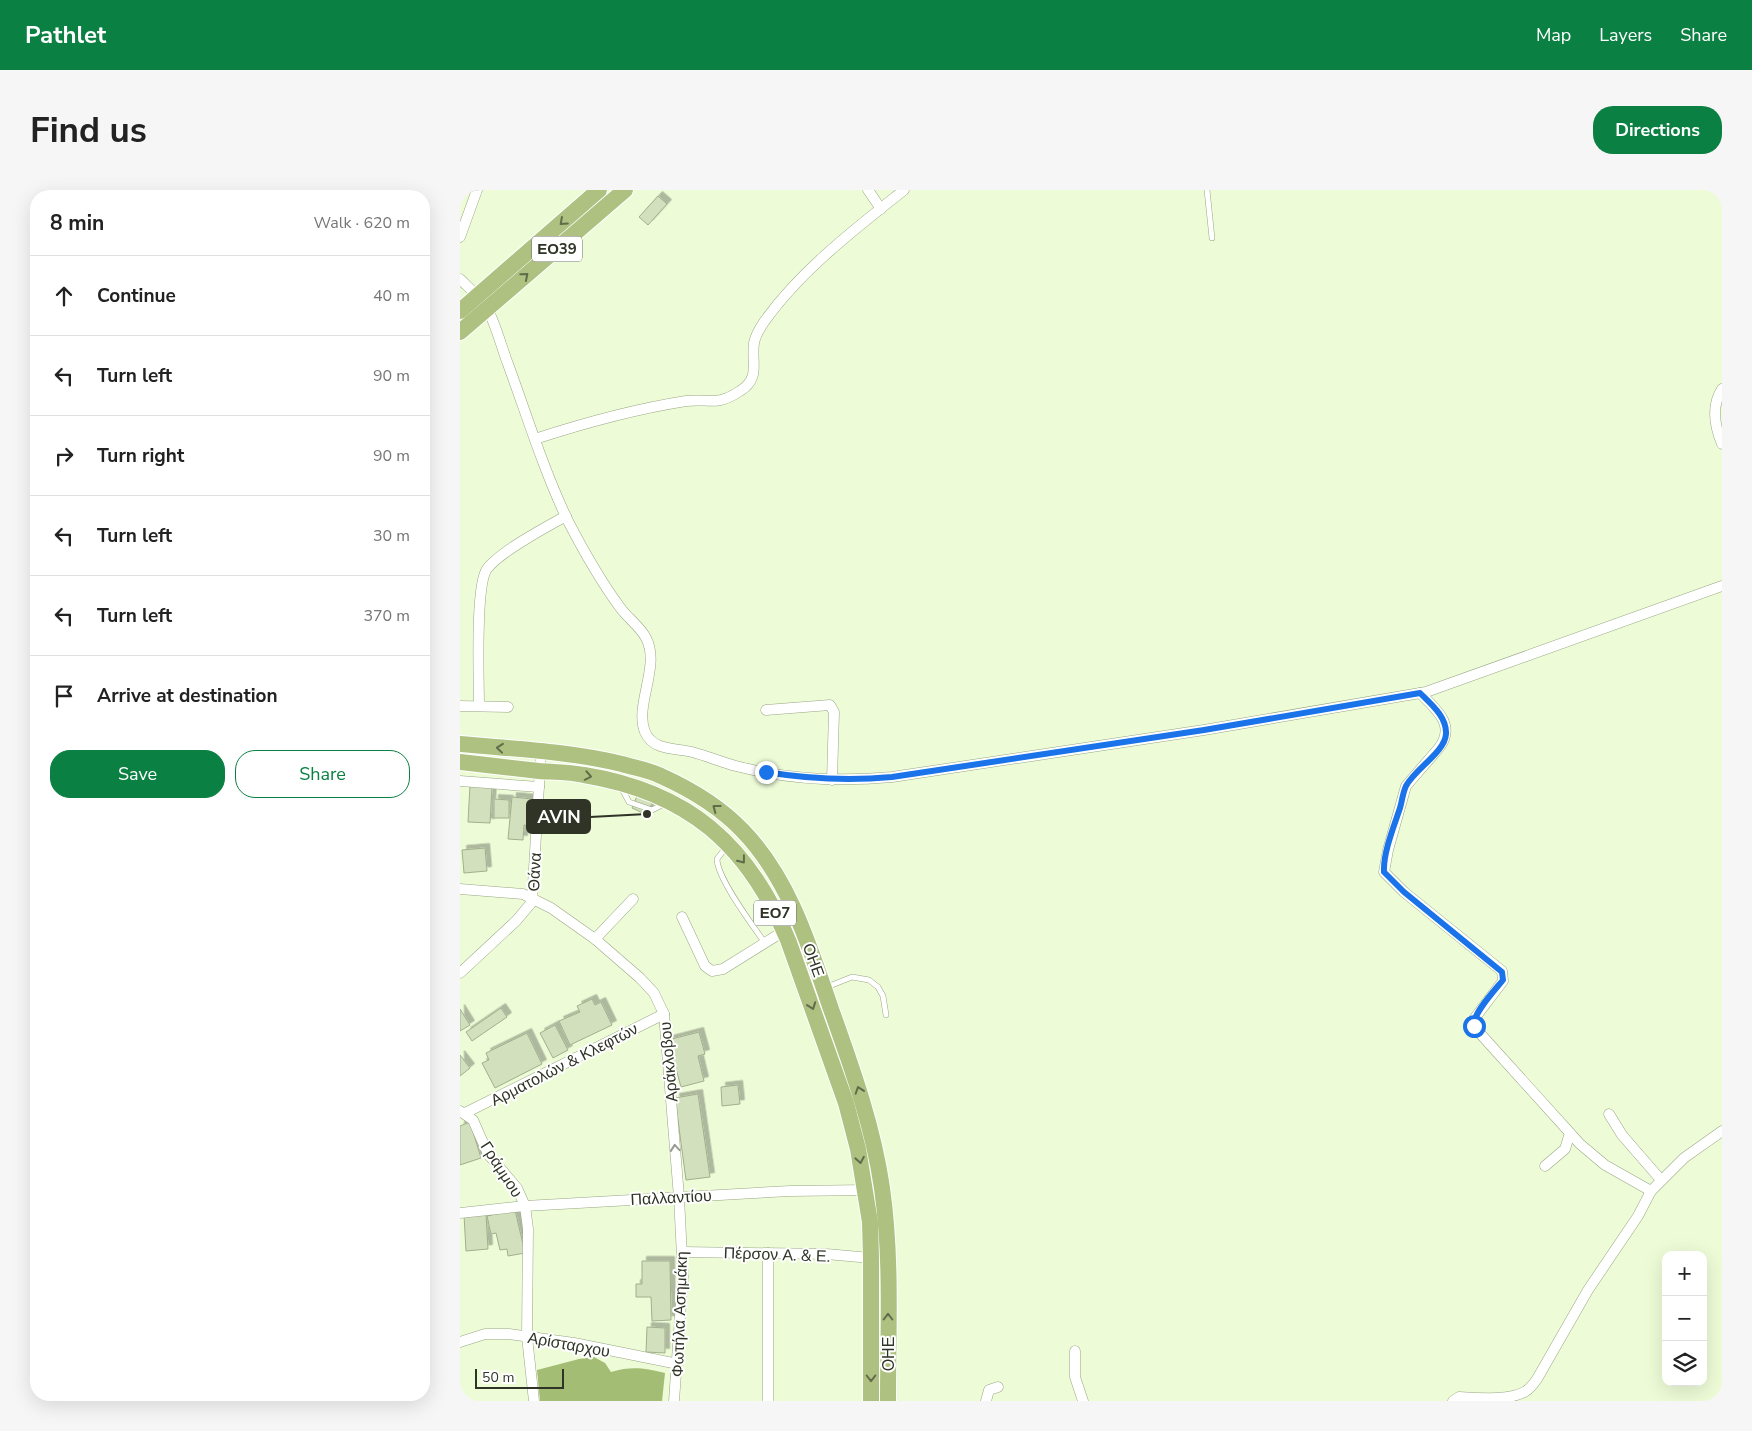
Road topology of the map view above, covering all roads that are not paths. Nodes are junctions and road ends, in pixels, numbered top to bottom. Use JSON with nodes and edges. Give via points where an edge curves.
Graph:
{"nodes":[{"id":1,"x":477,"y":190,"type":"edge"},
{"id":2,"x":599,"y":190,"type":"edge"},
{"id":3,"x":625,"y":190,"type":"edge"},
{"id":4,"x":868,"y":190,"type":"edge"},
{"id":5,"x":904,"y":190,"type":"edge"},
{"id":6,"x":1207,"y":190,"type":"edge"},
{"id":7,"x":881,"y":208,"type":"junction"},
{"id":8,"x":460,"y":238,"type":"edge"},
{"id":9,"x":1212,"y":238,"type":"dead end"},
{"id":10,"x":460,"y":279,"type":"edge"},
{"id":11,"x":483,"y":302,"type":"junction"},
{"id":12,"x":460,"y":311,"type":"edge"},
{"id":13,"x":460,"y":332,"type":"edge"},
{"id":14,"x":1722,"y":389,"type":"edge"},
{"id":15,"x":535,"y":438,"type":"junction"},
{"id":16,"x":1722,"y":444,"type":"edge"},
{"id":17,"x":566,"y":516,"type":"junction"},
{"id":18,"x":1722,"y":586,"type":"edge"},
{"id":19,"x":1420,"y":693,"type":"junction"},
{"id":20,"x":460,"y":706,"type":"edge"},
{"id":21,"x":479,"y":706,"type":"junction"},
{"id":22,"x":508,"y":707,"type":"dead end"},
{"id":23,"x":766,"y":710,"type":"dead end"},
{"id":24,"x":460,"y":744,"type":"edge"},
{"id":25,"x":541,"y":752,"type":"junction"},
{"id":26,"x":460,"y":762,"type":"edge"},
{"id":27,"x":539,"y":779,"type":"junction"},
{"id":28,"x":832,"y":780,"type":"junction"},
{"id":29,"x":460,"y":781,"type":"edge"},
{"id":30,"x":729,"y":843,"type":"junction"},
{"id":31,"x":460,"y":889,"type":"edge"},
{"id":32,"x":533,"y":898,"type":"junction"},
{"id":33,"x":633,"y":898,"type":"dead end"},
{"id":34,"x":682,"y":917,"type":"dead end"},
{"id":35,"x":784,"y":931,"type":"junction"},
{"id":36,"x":595,"y":939,"type":"junction"},
{"id":37,"x":765,"y":944,"type":"junction"},
{"id":38,"x":460,"y":973,"type":"edge"},
{"id":39,"x":824,"y":987,"type":"junction"},
{"id":40,"x":664,"y":1014,"type":"junction"},
{"id":41,"x":886,"y":1015,"type":"dead end"},
{"id":42,"x":463,"y":1112,"type":"edge"},
{"id":43,"x":1609,"y":1114,"type":"dead end"},
{"id":44,"x":1722,"y":1131,"type":"edge"},
{"id":45,"x":1570,"y":1133,"type":"junction"},
{"id":46,"x":1545,"y":1166,"type":"dead end"},
{"id":47,"x":1661,"y":1180,"type":"junction"},
{"id":48,"x":882,"y":1189,"type":"junction"},
{"id":49,"x":865,"y":1190,"type":"junction"},
{"id":50,"x":1651,"y":1191,"type":"junction"},
{"id":51,"x":679,"y":1197,"type":"junction"},
{"id":52,"x":525,"y":1206,"type":"junction"},
{"id":53,"x":460,"y":1213,"type":"edge"},
{"id":54,"x":682,"y":1252,"type":"junction"},
{"id":55,"x":768,"y":1252,"type":"junction"},
{"id":56,"x":871,"y":1258,"type":"junction"},
{"id":57,"x":527,"y":1337,"type":"junction"},
{"id":58,"x":460,"y":1342,"type":"edge"},
{"id":59,"x":1075,"y":1351,"type":"dead end"},
{"id":60,"x":678,"y":1364,"type":"junction"},
{"id":61,"x":998,"y":1387,"type":"dead end"},
{"id":62,"x":534,"y":1401,"type":"edge"},
{"id":63,"x":674,"y":1401,"type":"edge"},
{"id":64,"x":768,"y":1401,"type":"edge"},
{"id":65,"x":871,"y":1401,"type":"edge"},
{"id":66,"x":888,"y":1401,"type":"edge"},
{"id":67,"x":986,"y":1401,"type":"edge"},
{"id":68,"x":1082,"y":1401,"type":"edge"},
{"id":69,"x":1453,"y":1401,"type":"edge"}],
"edges":[{"from":1,"to":8,"type":"street"},
{"from":2,"to":11,"type":"main road","number":"ΕΟ39","one_way":true},
{"from":11,"to":3,"type":"main road","number":"ΕΟ39","one_way":true},
{"from":4,"to":7,"type":"street"},
{"from":5,"to":7,"type":"street"},
{"from":6,"to":9,"type":"lane"},
{"from":7,"to":15,"type":"street","via":[[778,303],[754,342],[754,373],[743,390],[720,401],[688,401],[580,424]]},
{"from":10,"to":11,"type":"street"},
{"from":11,"to":12,"type":"main road","number":"ΕΟ39"},
{"from":11,"to":13,"type":"main road","number":"ΕΟ39"},
{"from":11,"to":15,"type":"street"},
{"from":14,"to":16,"type":"street","via":[[1715,411]]},
{"from":15,"to":17,"type":"street"},
{"from":17,"to":21,"type":"street","via":[[498,558],[485,571],[478,651]]},
{"from":17,"to":28,"type":"street","via":[[613,597],[648,643],[650,665],[643,723],[651,741],[738,767]]},
{"from":18,"to":19,"type":"street"},
{"from":19,"to":28,"type":"street","via":[[1204,730],[912,774]]},
{"from":19,"to":45,"type":"street","via":[[1443,720],[1446,735],[1438,750],[1406,786],[1384,872],[1502,972],[1503,980],[1476,1014],[1474,1026]]},
{"from":20,"to":21,"type":"street"},
{"from":21,"to":22,"type":"street"},
{"from":23,"to":28,"type":"street","via":[[830,705],[834,712]]},
{"from":25,"to":24,"type":"main road","name":"ΟΗΕ","number":"ΕΟ7","one_way":true},
{"from":25,"to":27,"type":"street","name":"Θάνα"},
{"from":39,"to":25,"type":"main road","name":"ΟΗΕ","number":"ΕΟ7","one_way":true,"via":[[779,880],[756,846],[728,818],[660,775],[587,756]]},
{"from":26,"to":27,"type":"main road","name":"ΟΗΕ","number":"ΕΟ7"},
{"from":27,"to":29,"type":"street"},
{"from":27,"to":30,"type":"main road","name":"ΟΗΕ","number":"ΕΟ7","one_way":true,"via":[[584,774],[654,793],[701,821]]},
{"from":27,"to":32,"type":"street","name":"Θάνα"},
{"from":30,"to":35,"type":"main road","name":"ΟΗΕ","number":"ΕΟ7","one_way":true,"via":[[752,873]]},
{"from":30,"to":37,"type":"lane","via":[[717,859],[718,870]]},
{"from":31,"to":32,"type":"street","name":"Αράκλοβου","via":[[514,893]]},
{"from":32,"to":36,"type":"street","name":"Αράκλοβου"},
{"from":32,"to":38,"type":"street","name":"Θάνα","via":[[526,910]]},
{"from":33,"to":36,"type":"street"},
{"from":34,"to":37,"type":"street","via":[[705,966],[712,971]]},
{"from":35,"to":37,"type":"street"},
{"from":35,"to":49,"type":"main road","name":"ΟΗΕ","number":"ΕΟ7","one_way":true,"via":[[846,1103]]},
{"from":36,"to":40,"type":"street","name":"Αράκλοβου","via":[[651,989]]},
{"from":39,"to":41,"type":"lane","via":[[852,977],[869,980],[880,990]]},
{"from":48,"to":39,"type":"main road","name":"ΟΗΕ","number":"ΕΟ7","one_way":true,"via":[[865,1107]]},
{"from":40,"to":42,"type":"street","name":"Αρματολών & Κλεφτών"},
{"from":51,"to":40,"type":"street","name":"Αράκλοβου","one_way":true},
{"from":42,"to":52,"type":"street","name":"Γράμμου","via":[[473,1120],[488,1154],[517,1188]]},
{"from":43,"to":47,"type":"street","via":[[1622,1135]]},
{"from":44,"to":47,"type":"street","via":[[1684,1158]]},
{"from":45,"to":46,"type":"street","via":[[1565,1149]]},
{"from":45,"to":50,"type":"street","via":[[1605,1164]]},
{"from":47,"to":50,"type":"street"},
{"from":48,"to":49,"type":"street","name":"Παλλαντίου"},
{"from":66,"to":48,"type":"main road","name":"ΟΗΕ","number":"ΕΟ7","one_way":true,"via":[[888,1280]]},
{"from":49,"to":51,"type":"street","name":"Παλλαντίου"},
{"from":49,"to":56,"type":"main road","name":"ΟΗΕ","number":"ΕΟ7"},
{"from":50,"to":69,"type":"street","via":[[1530,1388],[1508,1397],[1459,1398]]},
{"from":51,"to":52,"type":"street","name":"Παλλαντίου"},
{"from":51,"to":54,"type":"street","name":"Φωτήλα Ασημάκη"},
{"from":52,"to":53,"type":"street","name":"Παλλαντίου"},
{"from":52,"to":57,"type":"street","via":[[528,1229]]},
{"from":54,"to":55,"type":"street","name":"Πέρσον Α. & Ε."},
{"from":54,"to":60,"type":"street","name":"Φωτήλα Ασημάκη"},
{"from":55,"to":56,"type":"street","name":"Πέρσον Α. & Ε."},
{"from":55,"to":64,"type":"street"},
{"from":56,"to":65,"type":"main road","name":"ΟΗΕ","number":"ΕΟ7","one_way":true},
{"from":57,"to":58,"type":"street","name":"Αρίσταρχου","via":[[485,1334]]},
{"from":57,"to":60,"type":"street","name":"Αρίσταρχου"},
{"from":57,"to":62,"type":"street"},
{"from":59,"to":68,"type":"street","via":[[1075,1377]]},
{"from":60,"to":63,"type":"street","name":"Φωτήλα Ασημάκη"},
{"from":61,"to":67,"type":"street","via":[[989,1390]]}]}
